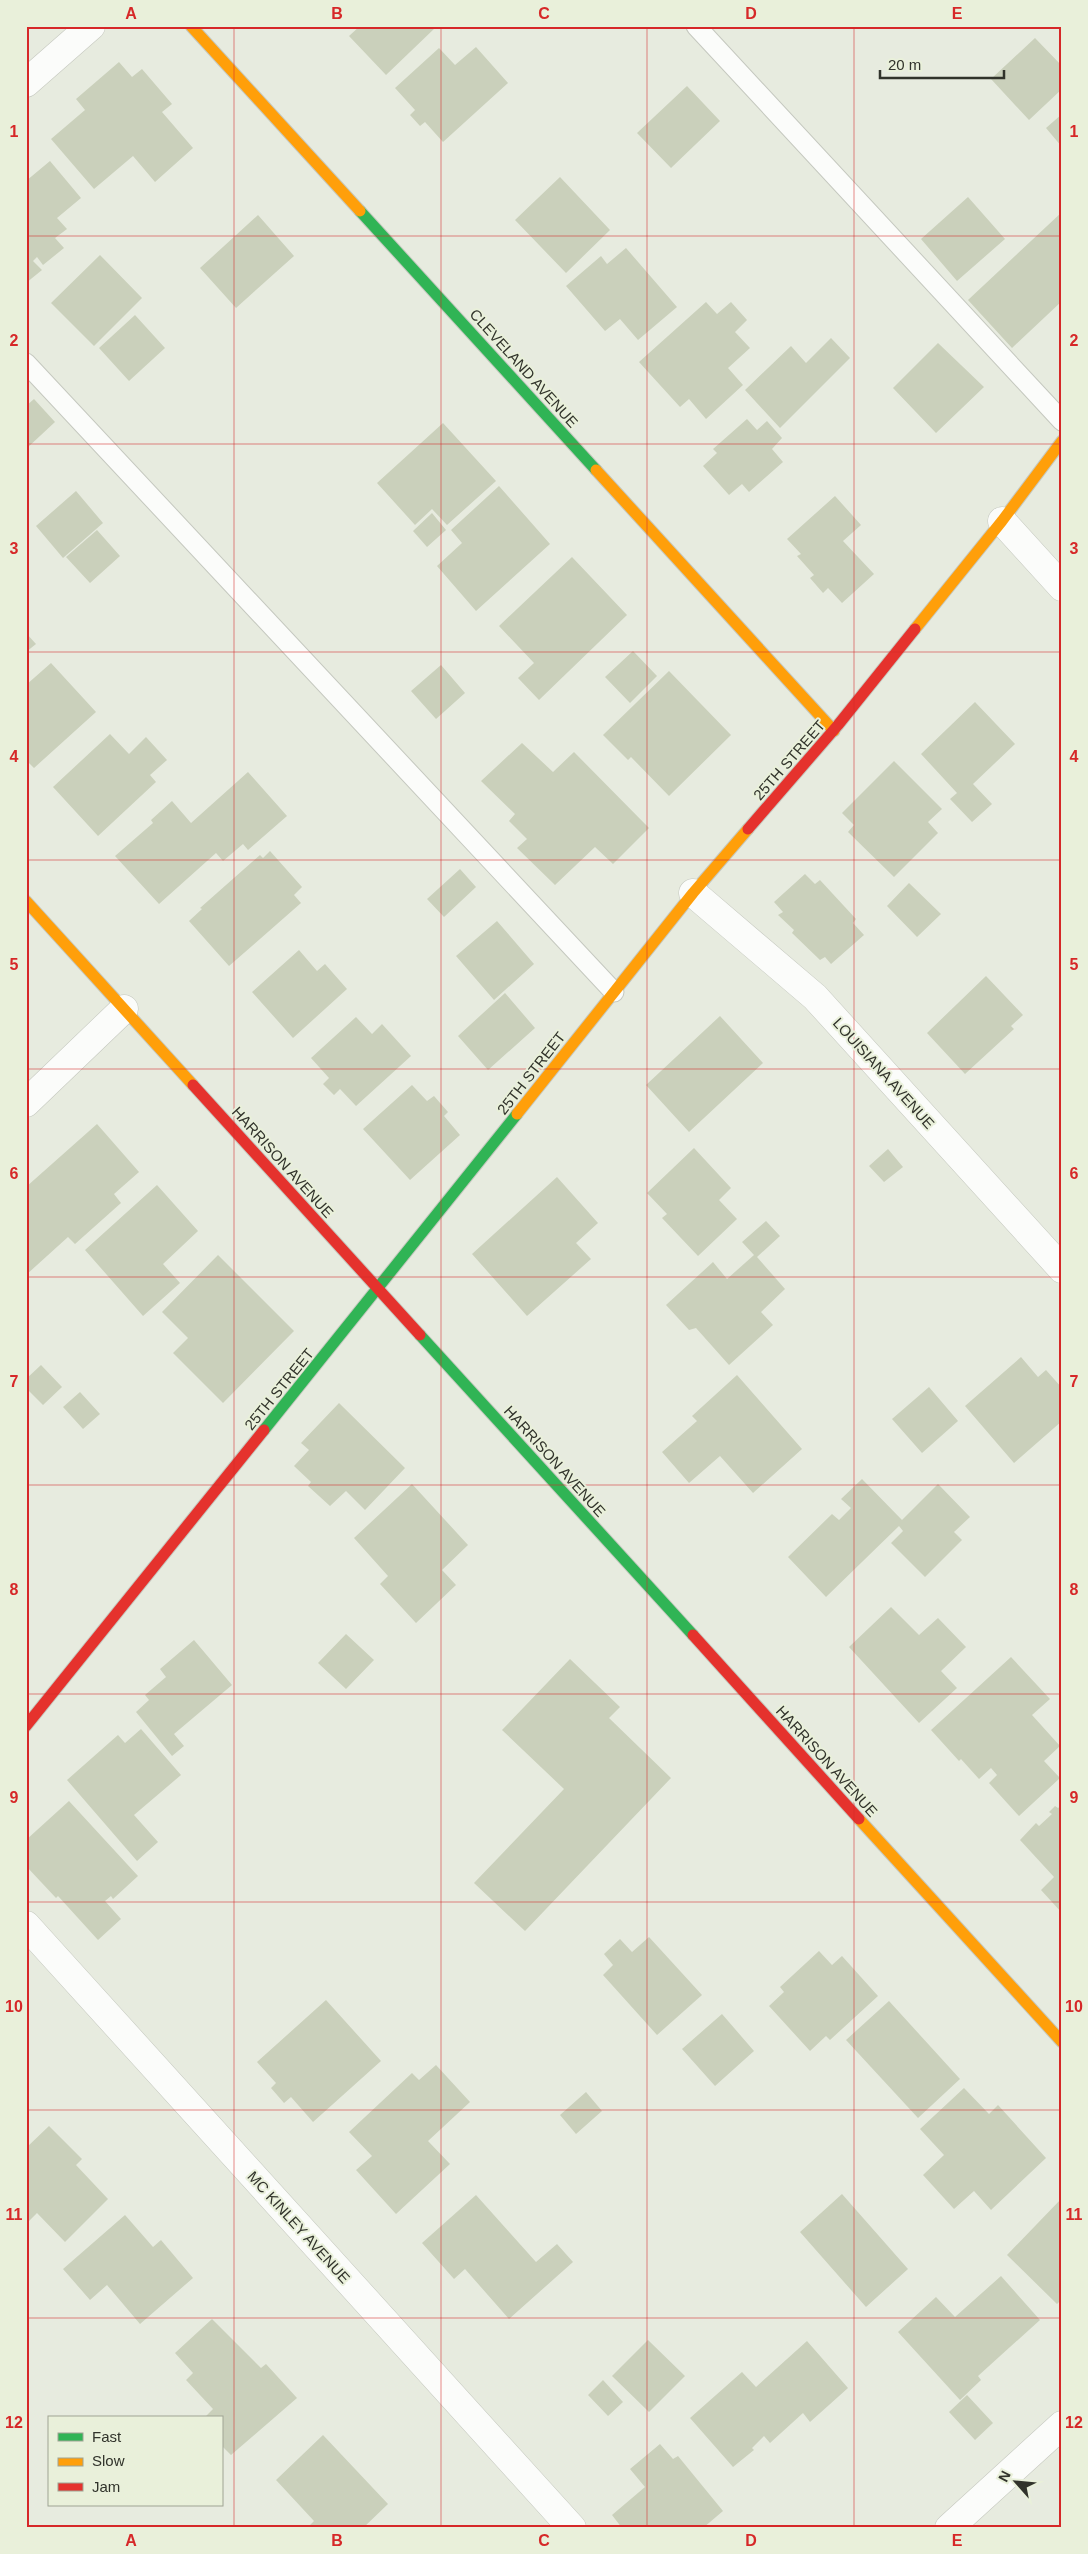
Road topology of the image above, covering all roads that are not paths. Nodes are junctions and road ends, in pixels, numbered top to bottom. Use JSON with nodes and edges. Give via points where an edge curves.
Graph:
{"nodes":[{"id":1,"x":92,"y":26,"type":"edge"},
{"id":2,"x":191,"y":26,"type":"edge"},
{"id":3,"x":696,"y":26,"type":"edge"},
{"id":4,"x":26,"y":83,"type":"edge"},
{"id":5,"x":26,"y":363,"type":"edge"},
{"id":6,"x":1062,"y":421,"type":"edge"},
{"id":7,"x":1062,"y":441,"type":"edge"},
{"id":8,"x":1002,"y":521,"type":"junction"},
{"id":9,"x":1062,"y":587,"type":"edge"},
{"id":10,"x":834,"y":730,"type":"junction"},
{"id":11,"x":693,"y":893,"type":"junction"},
{"id":12,"x":26,"y":901,"type":"edge"},
{"id":13,"x":614,"y":992,"type":"junction"},
{"id":14,"x":124,"y":1008,"type":"junction"},
{"id":15,"x":26,"y":1103,"type":"edge"},
{"id":16,"x":1062,"y":1269,"type":"edge"},
{"id":17,"x":378,"y":1289,"type":"junction"},
{"id":18,"x":26,"y":1726,"type":"edge"},
{"id":19,"x":26,"y":1926,"type":"edge"},
{"id":20,"x":1062,"y":2042,"type":"edge"},
{"id":21,"x":1062,"y":2425,"type":"edge"},
{"id":22,"x":572,"y":2528,"type":"edge"},
{"id":23,"x":949,"y":2528,"type":"edge"}],
"edges":[{"from":1,"to":4,"type":"street"},
{"from":2,"to":10,"type":"street","name":"CLEVELAND AVENUE"},
{"from":3,"to":6,"type":"lane"},
{"from":5,"to":13,"type":"lane"},
{"from":7,"to":8,"type":"street","name":"25TH STREET"},
{"from":8,"to":9,"type":"street"},
{"from":8,"to":10,"type":"street","name":"25TH STREET"},
{"from":10,"to":11,"type":"street","name":"25TH STREET"},
{"from":11,"to":13,"type":"street","name":"25TH STREET"},
{"from":11,"to":16,"type":"street","name":"LOUISIANA AVENUE","via":[[815,998]]},
{"from":12,"to":14,"type":"street","name":"HARRISON AVENUE"},
{"from":13,"to":17,"type":"street","name":"25TH STREET"},
{"from":14,"to":15,"type":"street"},
{"from":14,"to":17,"type":"street","name":"HARRISON AVENUE"},
{"from":17,"to":18,"type":"street","name":"25TH STREET"},
{"from":17,"to":20,"type":"street","name":"HARRISON AVENUE"},
{"from":19,"to":22,"type":"street","name":"MC KINLEY AVENUE"},
{"from":21,"to":23,"type":"street"}]}
